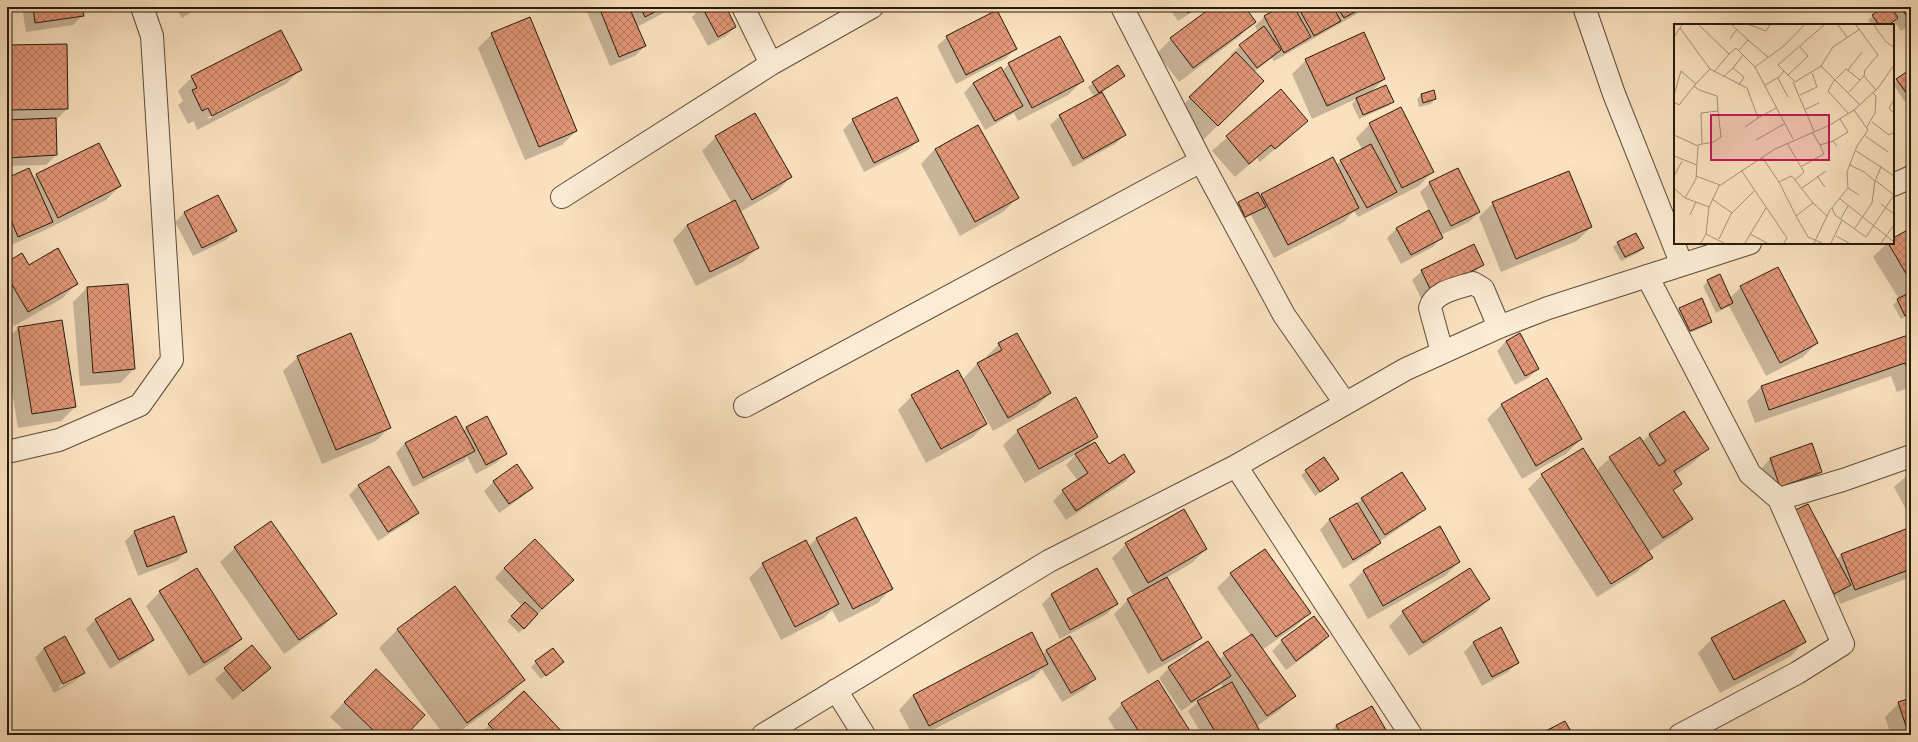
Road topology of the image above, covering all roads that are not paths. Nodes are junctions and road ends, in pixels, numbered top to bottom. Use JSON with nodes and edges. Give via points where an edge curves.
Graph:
{"nodes":[{"id":1,"x":142,"y":7,"type":"edge"},
{"id":2,"x":743,"y":7,"type":"edge"},
{"id":3,"x":872,"y":7,"type":"edge"},
{"id":4,"x":1122,"y":7,"type":"edge"},
{"id":5,"x":1584,"y":7,"type":"edge"},
{"id":6,"x":771,"y":64,"type":"junction"},
{"id":7,"x":1201,"y":160,"type":"junction"},
{"id":8,"x":1911,"y":177,"type":"edge"},
{"id":9,"x":1894,"y":185,"type":"edge"},
{"id":10,"x":562,"y":197,"type":"dead end"},
{"id":11,"x":1747,"y":244,"type":"edge"},
{"id":12,"x":1682,"y":265,"type":"junction"},
{"id":13,"x":1648,"y":276,"type":"junction"},
{"id":14,"x":1499,"y":327,"type":"junction"},
{"id":15,"x":1442,"y":352,"type":"junction"},
{"id":16,"x":1345,"y":403,"type":"junction"},
{"id":17,"x":745,"y":406,"type":"dead end"},
{"id":18,"x":7,"y":452,"type":"edge"},
{"id":19,"x":1911,"y":456,"type":"edge"},
{"id":20,"x":1236,"y":466,"type":"junction"},
{"id":21,"x":1779,"y":499,"type":"junction"},
{"id":22,"x":836,"y":690,"type":"junction"},
{"id":23,"x":763,"y":735,"type":"edge"},
{"id":24,"x":864,"y":735,"type":"edge"},
{"id":25,"x":1411,"y":735,"type":"edge"},
{"id":26,"x":1680,"y":735,"type":"edge"}],
"edges":[{"from":1,"to":18,"type":"street","via":[[152,36],[172,360],[140,405],[60,440]]},
{"from":2,"to":6,"type":"street"},
{"from":3,"to":6,"type":"street"},
{"from":4,"to":7,"type":"street"},
{"from":5,"to":12,"type":"street","via":[[1614,94]]},
{"from":6,"to":10,"type":"street"},
{"from":7,"to":16,"type":"street","via":[[1284,315]]},
{"from":7,"to":17,"type":"street"},
{"from":8,"to":9,"type":"street"},
{"from":11,"to":12,"type":"street"},
{"from":12,"to":13,"type":"street"},
{"from":13,"to":14,"type":"street"},
{"from":13,"to":21,"type":"street","via":[[1750,474]]},
{"from":14,"to":15,"type":"street"},
{"from":14,"to":15,"type":"street","via":[[1479,285],[1474,283],[1440,294],[1430,308]]},
{"from":15,"to":16,"type":"street"},
{"from":16,"to":20,"type":"street","via":[[1318,421]]},
{"from":19,"to":21,"type":"street"},
{"from":20,"to":22,"type":"street","via":[[1049,561]]},
{"from":20,"to":25,"type":"street"},
{"from":21,"to":26,"type":"street","via":[[1843,644],[1797,673]]},
{"from":22,"to":23,"type":"street"},
{"from":22,"to":24,"type":"street"}]}
